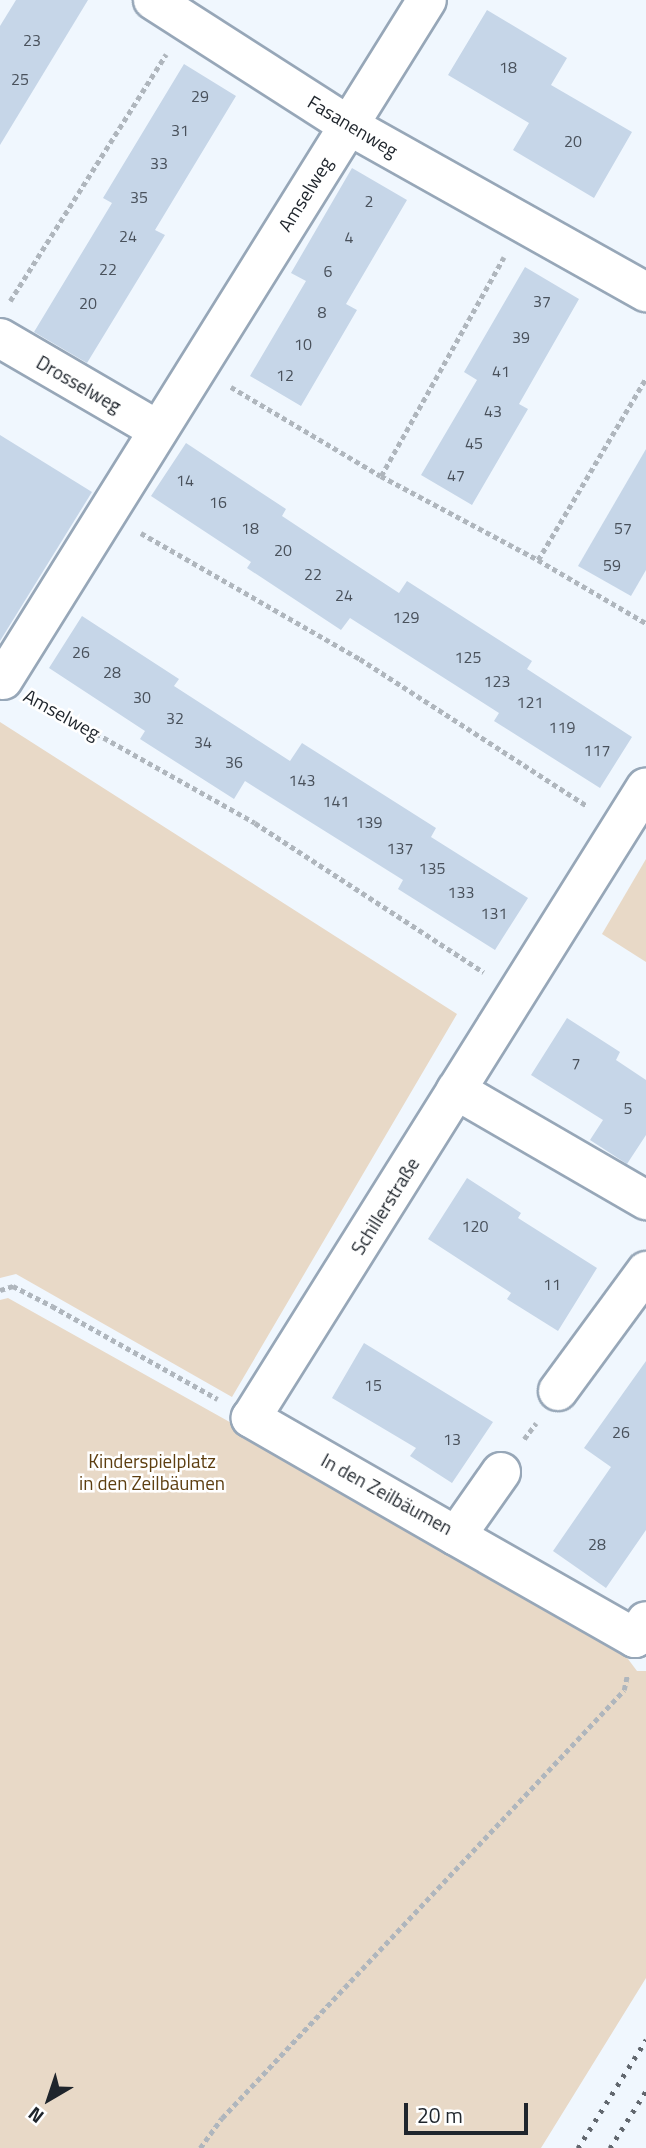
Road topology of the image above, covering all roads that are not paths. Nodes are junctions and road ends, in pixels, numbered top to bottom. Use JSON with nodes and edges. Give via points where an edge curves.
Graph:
{"nodes":[{"id":1,"x":153,"y":0,"type":"edge"},
{"id":2,"x":427,"y":0,"type":"edge"},
{"id":3,"x":348,"y":125,"type":"junction"},
{"id":4,"x":646,"y":292,"type":"edge"},
{"id":5,"x":4,"y":322,"type":"edge"},
{"id":6,"x":158,"y":430,"type":"junction"},
{"id":7,"x":3,"y":680,"type":"road end"},
{"id":8,"x":646,"y":788,"type":"edge"},
{"id":9,"x":456,"y":1090,"type":"junction"},
{"id":10,"x":646,"y":1200,"type":"edge"},
{"id":11,"x":646,"y":1271,"type":"edge"},
{"id":12,"x":558,"y":1391,"type":"road end"},
{"id":13,"x":251,"y":1418,"type":"joint"},
{"id":14,"x":501,"y":1472,"type":"road end"},
{"id":15,"x":456,"y":1536,"type":"junction"},
{"id":16,"x":640,"y":1630,"type":"edge"}],
"edges":[{"from":1,"to":3,"type":"street","name":"Fasanenweg"},
{"from":2,"to":3,"type":"street","name":"Amselweg"},
{"from":3,"to":4,"type":"street","name":"Fasanenweg"},
{"from":3,"to":6,"type":"street","name":"Amselweg"},
{"from":5,"to":6,"type":"street","name":"Drosselweg"},
{"from":6,"to":7,"type":"street","name":"Amselweg"},
{"from":8,"to":9,"type":"street","name":"Schillerstraße"},
{"from":9,"to":10,"type":"street"},
{"from":9,"to":13,"type":"street","name":"Schillerstraße"},
{"from":11,"to":12,"type":"street"},
{"from":13,"to":15,"type":"street","name":"In den Zeilbäumen"},
{"from":14,"to":15,"type":"street","name":"In den Zeilbäumen"},
{"from":15,"to":16,"type":"street"}]}
